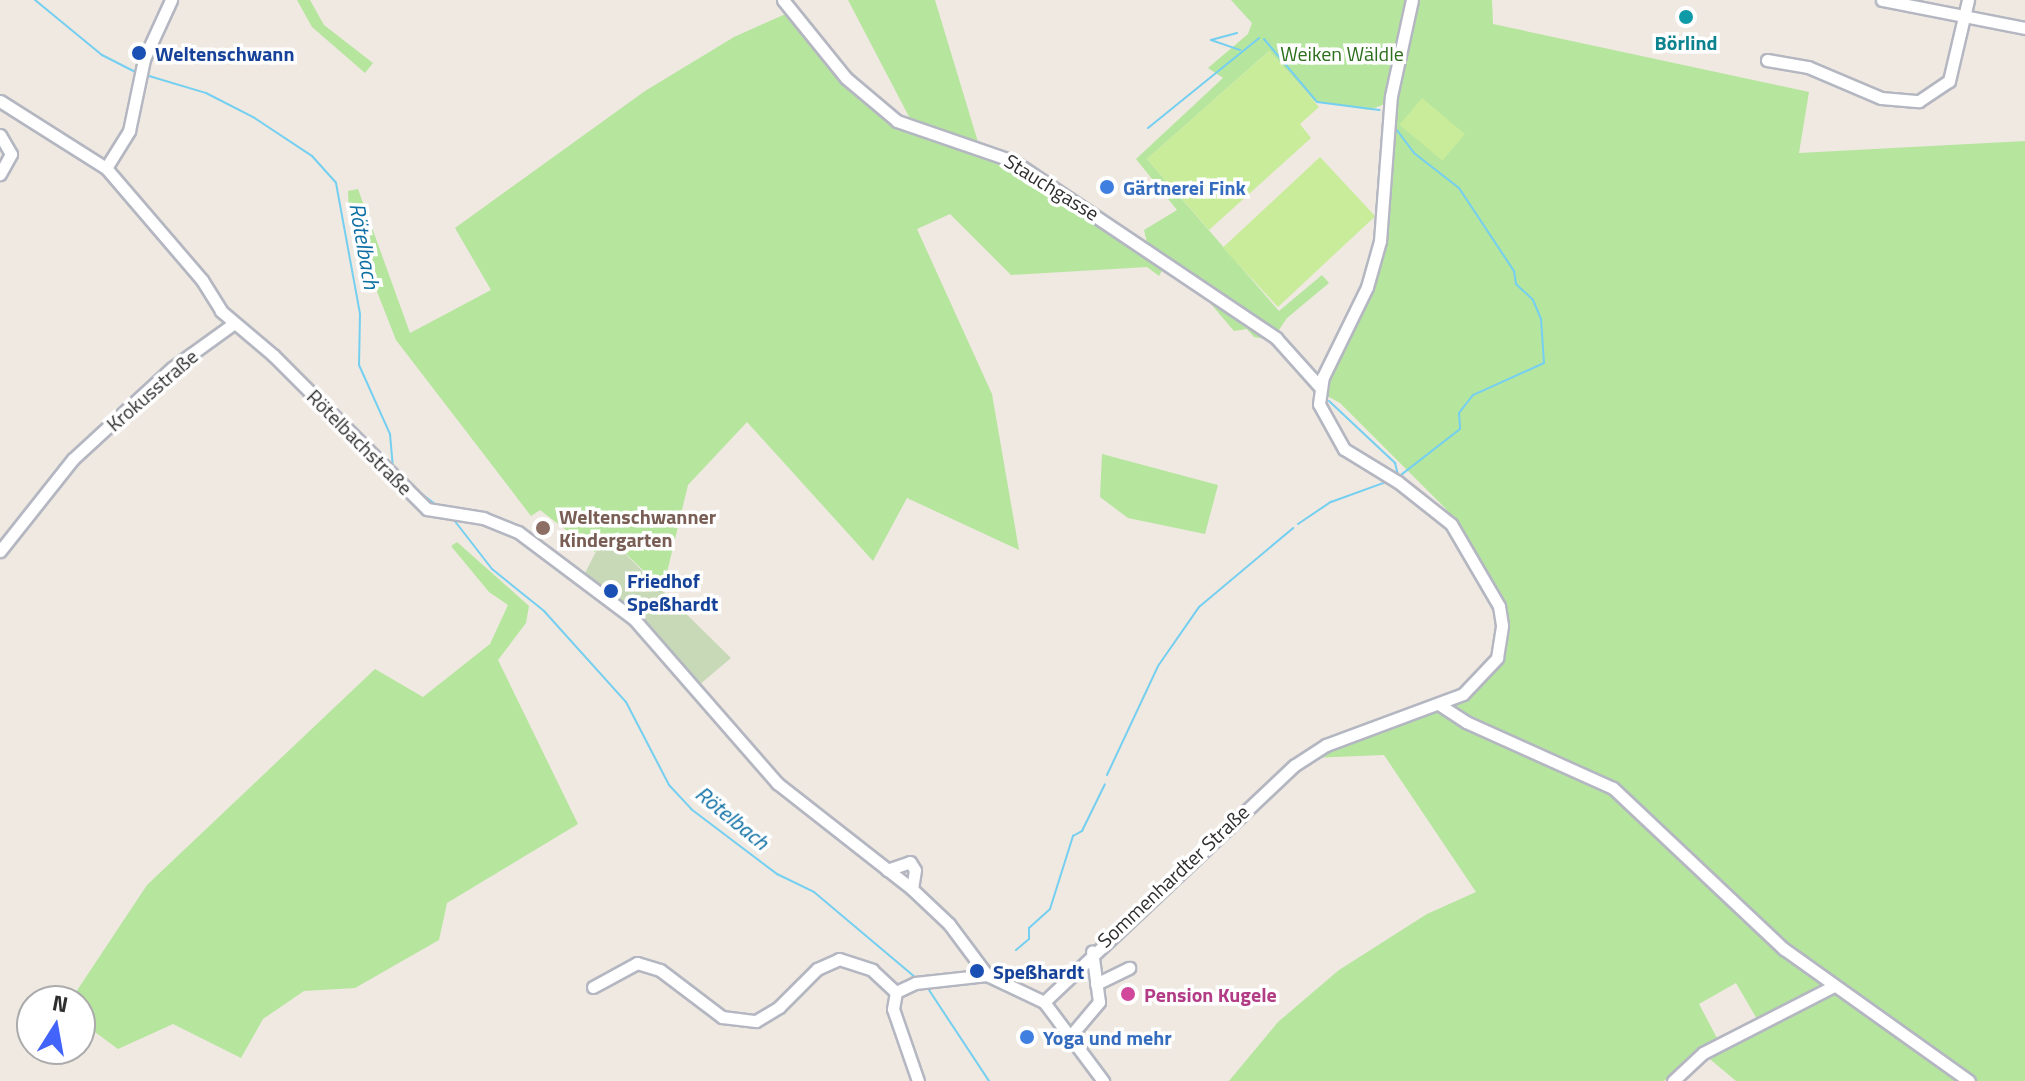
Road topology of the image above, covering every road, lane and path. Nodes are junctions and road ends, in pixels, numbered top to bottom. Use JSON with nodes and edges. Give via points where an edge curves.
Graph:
{"nodes":[{"id":1,"x":171,"y":0,"type":"edge"},
{"id":2,"x":783,"y":0,"type":"edge"},
{"id":3,"x":1412,"y":0,"type":"edge"},
{"id":4,"x":1882,"y":0,"type":"edge"},
{"id":5,"x":1968,"y":0,"type":"edge"},
{"id":6,"x":1964,"y":19,"type":"junction"},
{"id":7,"x":2025,"y":28,"type":"edge"},
{"id":8,"x":1767,"y":60,"type":"dead end"},
{"id":9,"x":0,"y":101,"type":"edge"},
{"id":10,"x":0,"y":135,"type":"edge"},
{"id":11,"x":106,"y":168,"type":"junction"},
{"id":12,"x":0,"y":174,"type":"edge"},
{"id":13,"x":233,"y":324,"type":"junction"},
{"id":14,"x":1320,"y":387,"type":"junction"},
{"id":15,"x":0,"y":551,"type":"edge"},
{"id":16,"x":1440,"y":705,"type":"junction"},
{"id":17,"x":887,"y":870,"type":"junction"},
{"id":18,"x":912,"y":889,"type":"junction"},
{"id":19,"x":1092,"y":951,"type":"junction"},
{"id":20,"x":1129,"y":968,"type":"dead end"},
{"id":21,"x":987,"y":975,"type":"junction"},
{"id":22,"x":1096,"y":984,"type":"junction"},
{"id":23,"x":593,"y":987,"type":"dead end"},
{"id":24,"x":1832,"y":987,"type":"junction"},
{"id":25,"x":896,"y":992,"type":"junction"},
{"id":26,"x":1044,"y":1002,"type":"junction"},
{"id":27,"x":1072,"y":1034,"type":"junction"},
{"id":28,"x":918,"y":1081,"type":"edge"},
{"id":29,"x":1103,"y":1081,"type":"edge"},
{"id":30,"x":1673,"y":1081,"type":"edge"},
{"id":31,"x":1969,"y":1081,"type":"edge"}],
"edges":[{"from":1,"to":11,"type":"street","via":[[144,59],[129,131]]},
{"from":2,"to":14,"type":"street","name":"Stauchgasse","via":[[846,78],[897,121],[1013,161],[1276,338]]},
{"from":3,"to":14,"type":"street","via":[[1391,96],[1380,241],[1367,287]]},
{"from":4,"to":6,"type":"street"},
{"from":5,"to":6,"type":"street"},
{"from":6,"to":7,"type":"street"},
{"from":6,"to":8,"type":"street","via":[[1949,81],[1919,101],[1881,98],[1808,67]]},
{"from":9,"to":11,"type":"street","name":"Rötelbachstraße"},
{"from":10,"to":12,"type":"street","via":[[11,154]]},
{"from":11,"to":13,"type":"street","name":"Rötelbachstraße"},
{"from":13,"to":15,"type":"street","name":"Krokusstraße","via":[[172,368],[73,459]]},
{"from":13,"to":17,"type":"street","name":"Rötelbachstraße","via":[[273,355],[427,509],[501,524],[600,589],[634,619],[777,783]]},
{"from":14,"to":16,"type":"street","name":"Sommenhardter Straße","via":[[1323,419],[1344,449],[1451,524],[1487,578],[1502,625],[1491,667],[1463,694]]},
{"from":16,"to":19,"type":"street","name":"Sommenhardter Straße","via":[[1339,740],[1295,765]]},
{"from":16,"to":24,"type":"street","via":[[1613,788]]},
{"from":17,"to":18,"type":"street","name":"Rötelbachstraße"},
{"from":17,"to":18,"type":"street","name":"Rötelbachstraße","via":[[910,862],[915,870]]},
{"from":18,"to":21,"type":"street","name":"Rötelbachstraße","via":[[949,924]]},
{"from":19,"to":22,"type":"street"},
{"from":19,"to":26,"type":"street","name":"Sommenhardter Straße"},
{"from":20,"to":22,"type":"street"},
{"from":21,"to":25,"type":"street","via":[[915,983]]},
{"from":21,"to":26,"type":"street"},
{"from":22,"to":27,"type":"street","via":[[1099,1002]]},
{"from":23,"to":25,"type":"street","via":[[637,963],[660,970],[722,1017],[756,1021],[779,1007],[817,969],[839,959],[872,970]]},
{"from":24,"to":30,"type":"street","via":[[1703,1053]]},
{"from":24,"to":31,"type":"street"},
{"from":25,"to":28,"type":"street","via":[[893,1009]]},
{"from":26,"to":27,"type":"street"},
{"from":27,"to":29,"type":"street"}]}
